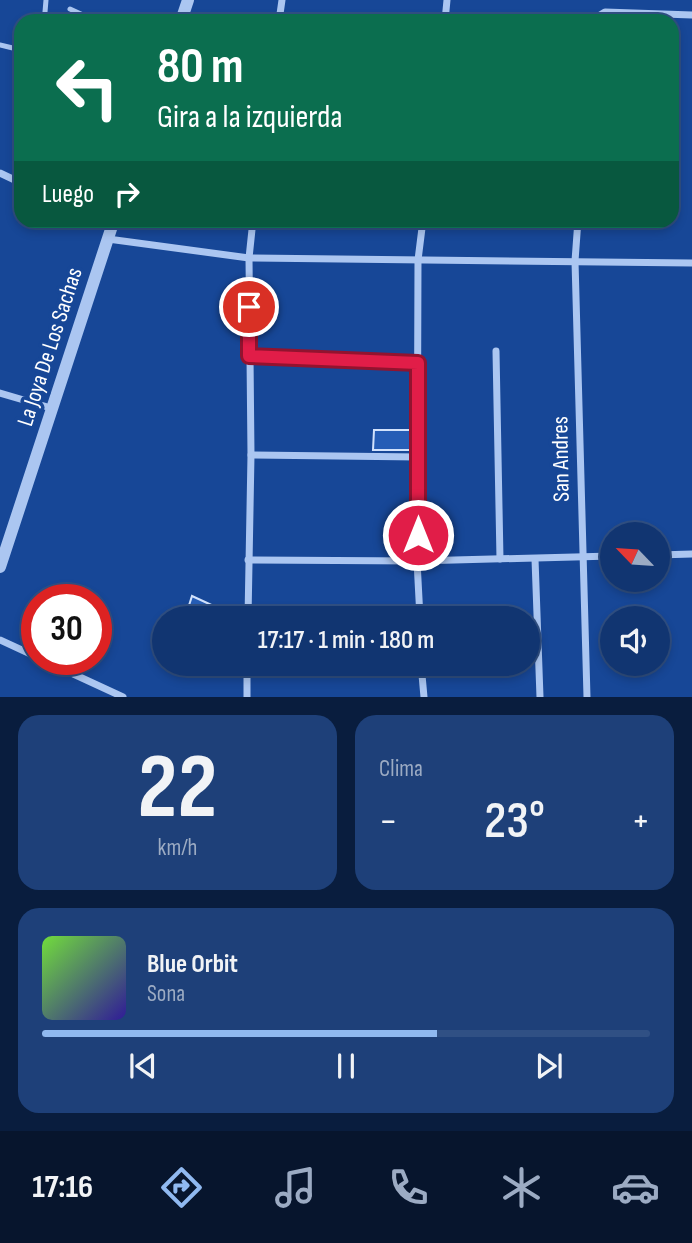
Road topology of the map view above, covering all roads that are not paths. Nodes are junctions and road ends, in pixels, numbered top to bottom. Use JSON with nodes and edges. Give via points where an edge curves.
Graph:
{"nodes":[{"id":1,"x":70,"y":9,"type":"dead end"},
{"id":2,"x":81,"y":14,"type":"edge"},
{"id":3,"x":602,"y":14,"type":"edge"},
{"id":4,"x":663,"y":14,"type":"edge"},
{"id":5,"x":110,"y":228,"type":"edge"},
{"id":6,"x":252,"y":228,"type":"edge"},
{"id":7,"x":422,"y":228,"type":"edge"},
{"id":8,"x":578,"y":228,"type":"edge"},
{"id":9,"x":108,"y":239,"type":"junction"},
{"id":10,"x":249,"y":258,"type":"junction"},
{"id":11,"x":418,"y":260,"type":"junction"},
{"id":12,"x":575,"y":261,"type":"junction"},
{"id":13,"x":692,"y":263,"type":"edge"},
{"id":14,"x":496,"y":351,"type":"dead end"},
{"id":15,"x":249,"y":356,"type":"junction"},
{"id":16,"x":418,"y":363,"type":"junction"},
{"id":17,"x":0,"y":393,"type":"edge"},
{"id":18,"x":51,"y":408,"type":"junction"},
{"id":19,"x":250,"y":455,"type":"junction"},
{"id":20,"x":418,"y":457,"type":"junction"},
{"id":21,"x":692,"y":554,"type":"edge"},
{"id":22,"x":670,"y":555,"type":"edge"},
{"id":23,"x":600,"y":556,"type":"edge"},
{"id":24,"x":583,"y":557,"type":"junction"},
{"id":25,"x":500,"y":559,"type":"junction"},
{"id":26,"x":535,"y":559,"type":"junction"},
{"id":27,"x":248,"y":560,"type":"junction"},
{"id":28,"x":418,"y":561,"type":"junction"},
{"id":29,"x":0,"y":567,"type":"edge"},
{"id":30,"x":248,"y":606,"type":"edge"},
{"id":31,"x":420,"y":606,"type":"edge"},
{"id":32,"x":0,"y":640,"type":"edge"},
{"id":33,"x":21,"y":650,"type":"edge"},
{"id":34,"x":75,"y":675,"type":"edge"},
{"id":35,"x":249,"y":676,"type":"edge"},
{"id":36,"x":422,"y":676,"type":"edge"},
{"id":37,"x":123,"y":697,"type":"edge"},
{"id":38,"x":247,"y":697,"type":"edge"},
{"id":39,"x":424,"y":697,"type":"edge"},
{"id":40,"x":540,"y":697,"type":"edge"},
{"id":41,"x":587,"y":697,"type":"edge"}],
"edges":[{"from":1,"to":2,"type":"lane"},
{"from":3,"to":4,"type":"street"},
{"from":5,"to":9,"type":"street","name":"La Joya De Los Sachas"},
{"from":6,"to":10,"type":"street"},
{"from":7,"to":11,"type":"street"},
{"from":8,"to":12,"type":"street","name":"San Andres"},
{"from":9,"to":10,"type":"street"},
{"from":9,"to":18,"type":"street","name":"La Joya De Los Sachas"},
{"from":10,"to":11,"type":"street"},
{"from":10,"to":15,"type":"street"},
{"from":11,"to":12,"type":"street"},
{"from":11,"to":16,"type":"street"},
{"from":12,"to":13,"type":"street"},
{"from":12,"to":24,"type":"street","name":"San Andres"},
{"from":14,"to":25,"type":"street"},
{"from":15,"to":16,"type":"street"},
{"from":15,"to":19,"type":"street"},
{"from":16,"to":20,"type":"street"},
{"from":17,"to":18,"type":"street"},
{"from":18,"to":29,"type":"street","name":"La Joya De Los Sachas"},
{"from":19,"to":20,"type":"street"},
{"from":19,"to":27,"type":"street"},
{"from":20,"to":28,"type":"street"},
{"from":21,"to":22,"type":"street"},
{"from":23,"to":24,"type":"street"},
{"from":24,"to":26,"type":"street"},
{"from":24,"to":41,"type":"street","name":"San Andres"},
{"from":25,"to":26,"type":"street"},
{"from":25,"to":28,"type":"street"},
{"from":26,"to":40,"type":"street"},
{"from":27,"to":28,"type":"street"},
{"from":27,"to":30,"type":"street"},
{"from":28,"to":31,"type":"street"},
{"from":32,"to":33,"type":"street"},
{"from":34,"to":37,"type":"street"},
{"from":35,"to":38,"type":"street"},
{"from":36,"to":39,"type":"street"}]}
